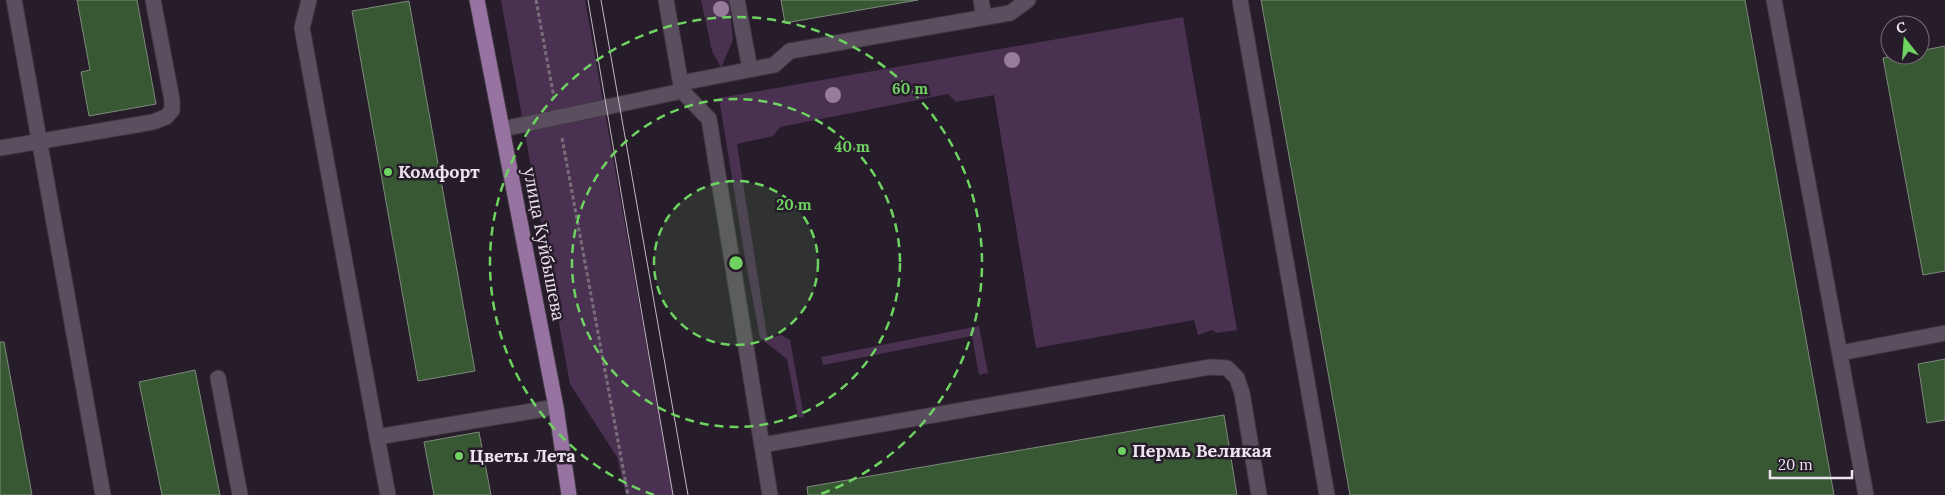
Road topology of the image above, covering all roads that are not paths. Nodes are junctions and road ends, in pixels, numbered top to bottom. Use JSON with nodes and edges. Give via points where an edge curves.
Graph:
{"nodes":[{"id":1,"x":14,"y":0,"type":"edge"},
{"id":2,"x":153,"y":0,"type":"edge"},
{"id":3,"x":309,"y":0,"type":"edge"},
{"id":4,"x":477,"y":0,"type":"edge"},
{"id":5,"x":666,"y":0,"type":"edge"},
{"id":6,"x":738,"y":0,"type":"edge"},
{"id":7,"x":981,"y":0,"type":"edge"},
{"id":8,"x":1028,"y":0,"type":"edge"},
{"id":9,"x":1240,"y":0,"type":"edge"},
{"id":10,"x":1774,"y":0,"type":"edge"},
{"id":11,"x":984,"y":17,"type":"junction"},
{"id":12,"x":750,"y":69,"type":"junction"},
{"id":13,"x":681,"y":87,"type":"junction"},
{"id":14,"x":503,"y":129,"type":"junction"},
{"id":15,"x":39,"y":142,"type":"junction"},
{"id":16,"x":0,"y":148,"type":"edge"},
{"id":17,"x":1945,"y":333,"type":"edge"},
{"id":18,"x":1840,"y":353,"type":"junction"},
{"id":19,"x":218,"y":378,"type":"dead end"},
{"id":20,"x":556,"y":407,"type":"junction"},
{"id":21,"x":377,"y":437,"type":"junction"},
{"id":22,"x":762,"y":446,"type":"junction"},
{"id":23,"x":103,"y":495,"type":"edge"},
{"id":24,"x":240,"y":495,"type":"edge"},
{"id":25,"x":388,"y":495,"type":"edge"},
{"id":26,"x":570,"y":495,"type":"edge"},
{"id":27,"x":770,"y":495,"type":"edge"},
{"id":28,"x":1259,"y":495,"type":"edge"},
{"id":29,"x":1328,"y":495,"type":"edge"},
{"id":30,"x":1866,"y":495,"type":"edge"}],
"edges":[{"from":1,"to":15,"type":"lane"},
{"from":2,"to":15,"type":"lane","via":[[172,110],[166,117],[153,122]]},
{"from":3,"to":21,"type":"lane","via":[[302,28]]},
{"from":4,"to":14,"type":"main road","name":"улица Куйбышева"},
{"from":5,"to":13,"type":"lane"},
{"from":6,"to":12,"type":"lane"},
{"from":7,"to":11,"type":"lane"},
{"from":8,"to":11,"type":"lane","via":[[1010,13]]},
{"from":9,"to":29,"type":"lane"},
{"from":10,"to":18,"type":"lane"},
{"from":11,"to":12,"type":"lane","via":[[790,51],[774,65]]},
{"from":12,"to":13,"type":"lane"},
{"from":13,"to":14,"type":"lane"},
{"from":13,"to":22,"type":"lane","via":[[709,120]]},
{"from":14,"to":20,"type":"main road","name":"улица Куйбышева"},
{"from":15,"to":16,"type":"lane"},
{"from":15,"to":23,"type":"lane","via":[[56,268]]},
{"from":17,"to":18,"type":"lane"},
{"from":18,"to":30,"type":"lane"},
{"from":19,"to":24,"type":"lane"},
{"from":20,"to":21,"type":"lane"},
{"from":20,"to":26,"type":"main road","name":"улица Куйбышева"},
{"from":21,"to":25,"type":"lane"},
{"from":22,"to":27,"type":"lane"},
{"from":22,"to":28,"type":"lane","via":[[1210,367],[1227,368],[1237,378],[1242,393]]}]}
